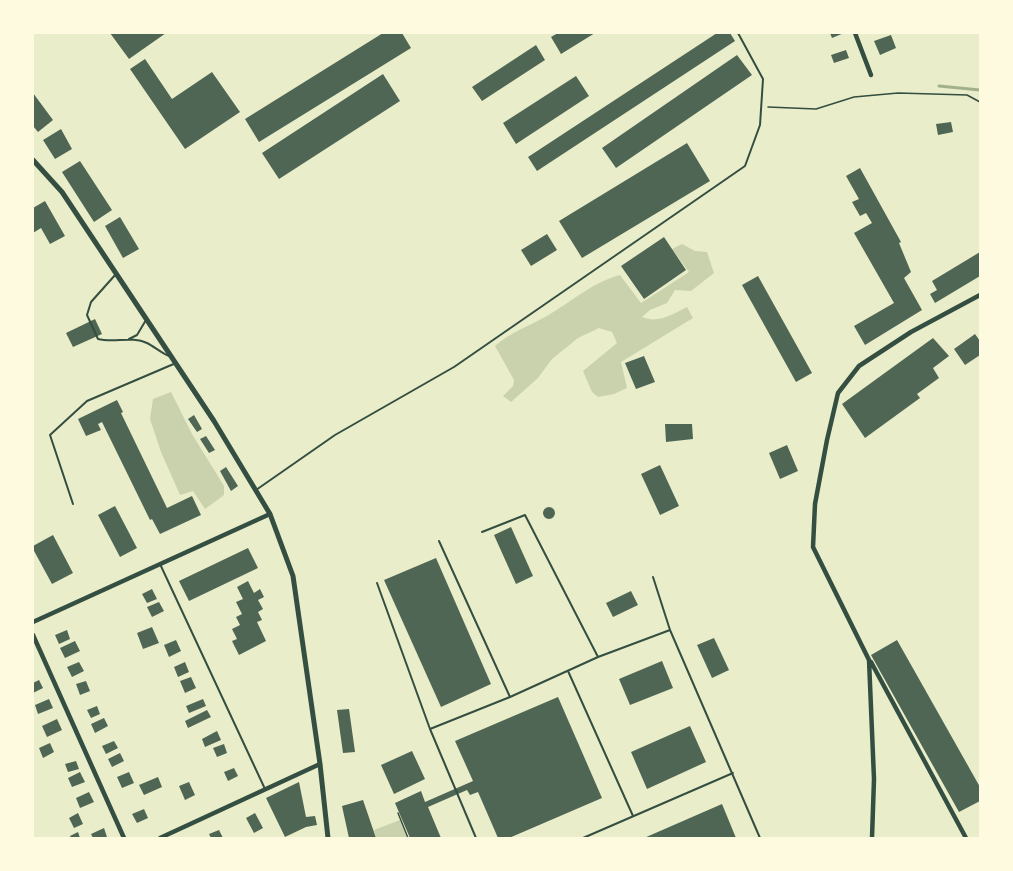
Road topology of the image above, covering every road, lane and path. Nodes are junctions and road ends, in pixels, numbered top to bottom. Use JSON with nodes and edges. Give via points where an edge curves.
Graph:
{"nodes":[{"id":1,"x":738,"y":33,"type":"edge"},
{"id":2,"x":855,"y":33,"type":"edge"},
{"id":3,"x":871,"y":75,"type":"dead end"},
{"id":4,"x":980,"y":102,"type":"edge"},
{"id":5,"x":761,"y":107,"type":"junction"},
{"id":6,"x":33,"y":160,"type":"edge"},
{"id":7,"x":116,"y":274,"type":"junction"},
{"id":8,"x":980,"y":295,"type":"edge"},
{"id":9,"x":147,"y":320,"type":"junction"},
{"id":10,"x":129,"y":339,"type":"junction"},
{"id":11,"x":172,"y":357,"type":"junction"},
{"id":12,"x":176,"y":363,"type":"junction"},
{"id":13,"x":256,"y":490,"type":"junction"},
{"id":14,"x":73,"y":504,"type":"dead end"},
{"id":15,"x":270,"y":514,"type":"junction"},
{"id":16,"x":482,"y":532,"type":"dead end"},
{"id":17,"x":439,"y":541,"type":"dead end"},
{"id":18,"x":160,"y":564,"type":"junction"},
{"id":19,"x":653,"y":578,"type":"dead end"},
{"id":20,"x":377,"y":583,"type":"dead end"},
{"id":21,"x":33,"y":622,"type":"edge"},
{"id":22,"x":670,"y":630,"type":"junction"},
{"id":23,"x":33,"y":635,"type":"edge"},
{"id":24,"x":598,"y":657,"type":"junction"},
{"id":25,"x":869,"y":660,"type":"junction"},
{"id":26,"x":568,"y":671,"type":"junction"},
{"id":27,"x":510,"y":697,"type":"junction"},
{"id":28,"x":430,"y":729,"type":"junction"},
{"id":29,"x":320,"y":764,"type":"junction"},
{"id":30,"x":733,"y":773,"type":"junction"},
{"id":31,"x":265,"y":789,"type":"junction"},
{"id":32,"x":398,"y":813,"type":"dead end"},
{"id":33,"x":633,"y":816,"type":"junction"},
{"id":34,"x":124,"y":838,"type":"edge"},
{"id":35,"x":160,"y":838,"type":"edge"},
{"id":36,"x":328,"y":838,"type":"edge"},
{"id":37,"x":408,"y":838,"type":"edge"},
{"id":38,"x":476,"y":838,"type":"edge"},
{"id":39,"x":584,"y":838,"type":"edge"},
{"id":40,"x":760,"y":838,"type":"edge"},
{"id":41,"x":872,"y":838,"type":"edge"},
{"id":42,"x":966,"y":838,"type":"edge"}],
"edges":[{"from":1,"to":5,"type":"lane","via":[[763,79]]},
{"from":2,"to":3,"type":"street"},
{"from":4,"to":5,"type":"path","via":[[967,95],[898,93],[854,98],[816,109]]},
{"from":5,"to":13,"type":"lane","via":[[760,125],[745,166],[454,367],[335,435]]},
{"from":6,"to":7,"type":"street","via":[[62,192]]},
{"from":7,"to":9,"type":"street"},
{"from":7,"to":10,"type":"lane","via":[[91,302],[87,315],[98,339]]},
{"from":8,"to":25,"type":"street","via":[[911,332],[859,366],[838,393],[815,504],[813,547]]},
{"from":9,"to":10,"type":"lane","via":[[138,335]]},
{"from":9,"to":11,"type":"street"},
{"from":10,"to":11,"type":"lane","via":[[147,343]]},
{"from":11,"to":12,"type":"street"},
{"from":12,"to":13,"type":"street"},
{"from":12,"to":14,"type":"lane","via":[[87,401],[50,435]]},
{"from":13,"to":15,"type":"street"},
{"from":15,"to":18,"type":"street"},
{"from":15,"to":29,"type":"street","via":[[293,576]]},
{"from":16,"to":24,"type":"lane","via":[[525,515]]},
{"from":17,"to":27,"type":"lane"},
{"from":18,"to":21,"type":"street"},
{"from":18,"to":31,"type":"lane"},
{"from":19,"to":22,"type":"lane"},
{"from":20,"to":28,"type":"lane"},
{"from":22,"to":24,"type":"lane"},
{"from":22,"to":30,"type":"lane"},
{"from":23,"to":34,"type":"street"},
{"from":24,"to":26,"type":"lane"},
{"from":25,"to":41,"type":"street"},
{"from":25,"to":42,"type":"street"},
{"from":26,"to":27,"type":"lane"},
{"from":26,"to":33,"type":"lane"},
{"from":27,"to":28,"type":"lane"},
{"from":28,"to":38,"type":"lane"},
{"from":29,"to":31,"type":"street"},
{"from":29,"to":36,"type":"street"},
{"from":30,"to":33,"type":"lane"},
{"from":30,"to":40,"type":"lane"},
{"from":31,"to":35,"type":"street"},
{"from":32,"to":37,"type":"path"},
{"from":33,"to":39,"type":"lane"}]}
